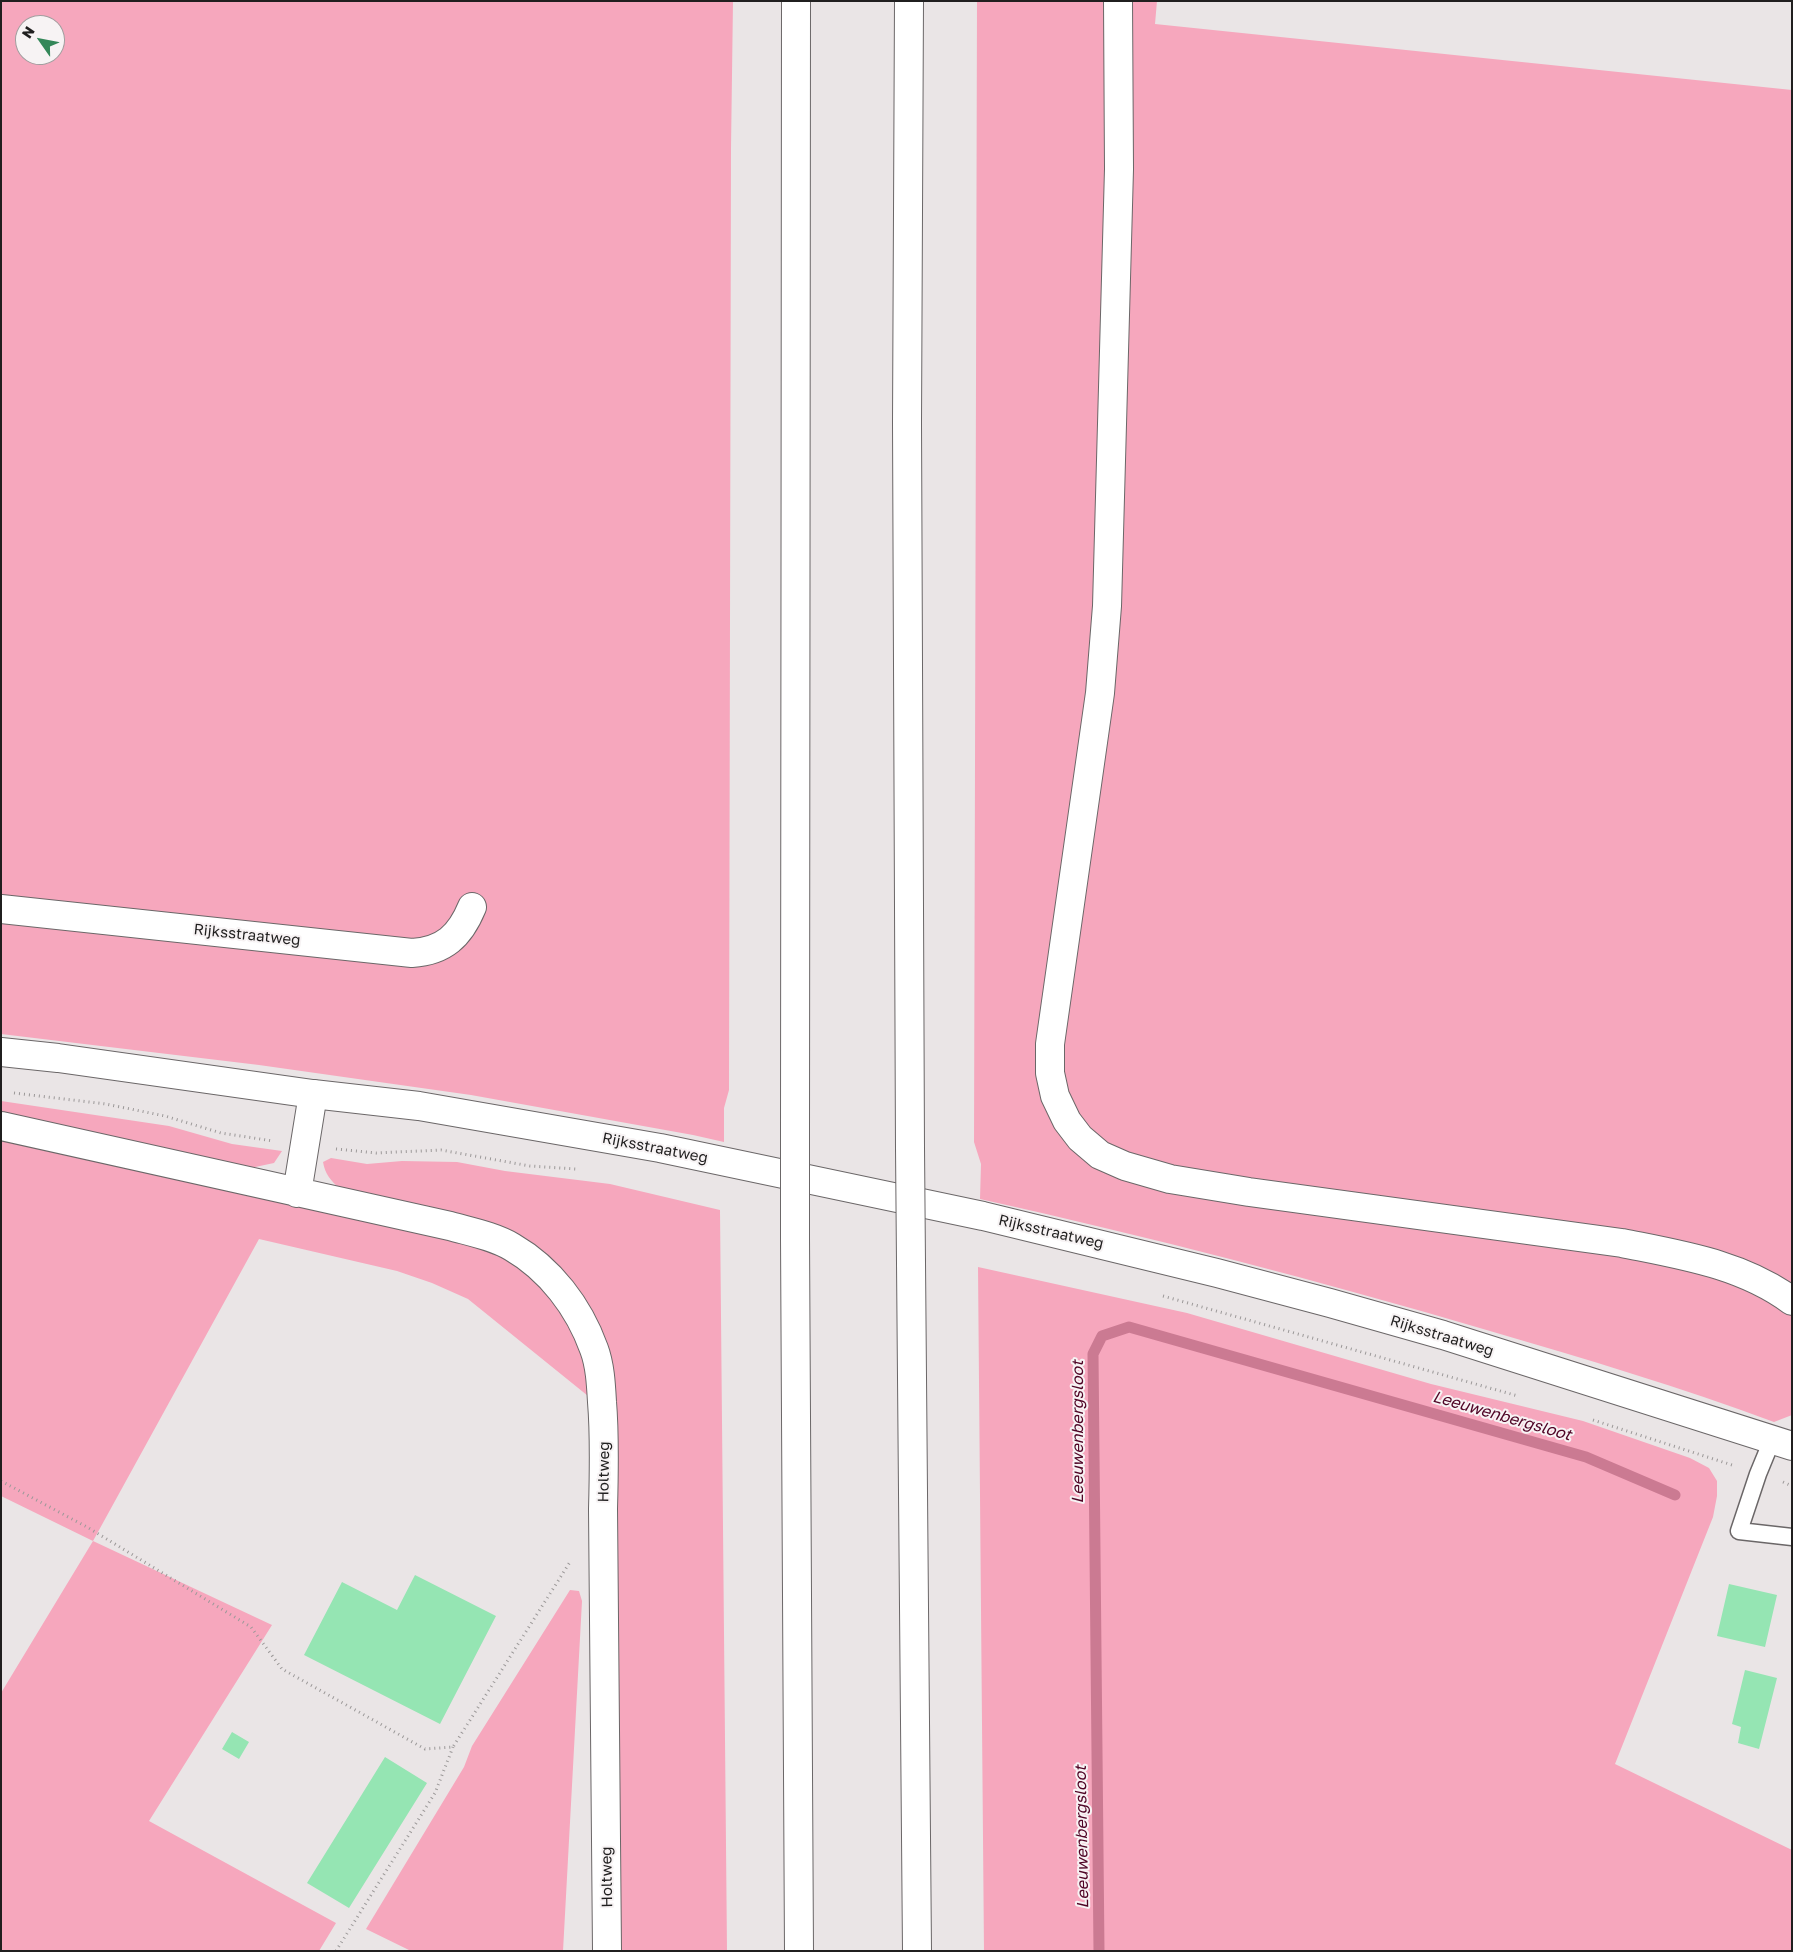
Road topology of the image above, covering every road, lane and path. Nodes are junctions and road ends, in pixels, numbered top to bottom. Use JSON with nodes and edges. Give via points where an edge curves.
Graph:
{"nodes":[{"id":1,"x":796,"y":1,"type":"edge"},
{"id":2,"x":909,"y":1,"type":"edge"},
{"id":3,"x":1118,"y":1,"type":"edge"},
{"id":4,"x":472,"y":907,"type":"dead end"},
{"id":5,"x":1,"y":910,"type":"edge"},
{"id":6,"x":1,"y":1052,"type":"edge"},
{"id":7,"x":313,"y":1094,"type":"junction"},
{"id":8,"x":1,"y":1126,"type":"edge"},
{"id":9,"x":298,"y":1193,"type":"junction"},
{"id":10,"x":1792,"y":1301,"type":"edge"},
{"id":11,"x":1782,"y":1443,"type":"edge"},
{"id":12,"x":1,"y":1481,"type":"edge"},
{"id":13,"x":1792,"y":1537,"type":"edge"},
{"id":14,"x":572,"y":1558,"type":"dead end"},
{"id":15,"x":453,"y":1747,"type":"junction"},
{"id":16,"x":336,"y":1951,"type":"edge"},
{"id":17,"x":607,"y":1951,"type":"edge"},
{"id":18,"x":799,"y":1951,"type":"edge"},
{"id":19,"x":916,"y":1951,"type":"edge"}],
"edges":[{"from":1,"to":18,"type":"main road","bridge":true,"via":[[795,1238]]},
{"from":2,"to":19,"type":"main road","bridge":true,"via":[[907,442]]},
{"from":3,"to":10,"type":"main road","via":[[1119,170],[1107,606],[1100,693],[1050,1044],[1050,1073],[1055,1096],[1067,1121],[1080,1138],[1100,1155],[1125,1166],[1170,1178],[1673,1253],[1757,1279]]},
{"from":4,"to":5,"type":"main road","name":"Rijksstraatweg","via":[[456,935],[434,949],[412,953]]},
{"from":6,"to":7,"type":"main road","name":"Rijksstraatweg"},
{"from":7,"to":9,"type":"main road"},
{"from":7,"to":11,"type":"main road","name":"Rijksstraatweg","via":[[419,1106],[660,1148],[1063,1234],[1443,1335]]},
{"from":8,"to":9,"type":"main road"},
{"from":9,"to":17,"type":"main road","name":"Holtweg","via":[[450,1226],[512,1247],[556,1282],[574,1308],[594,1349],[604,1435]]},
{"from":11,"to":13,"type":"lane","name":"Rijksstraatweg","via":[[1758,1474],[1739,1531]]},
{"from":12,"to":15,"type":"path","via":[[87,1527],[251,1627],[282,1669],[425,1750]]},
{"from":14,"to":15,"type":"path"},
{"from":15,"to":16,"type":"path","via":[[435,1793]]}]}
